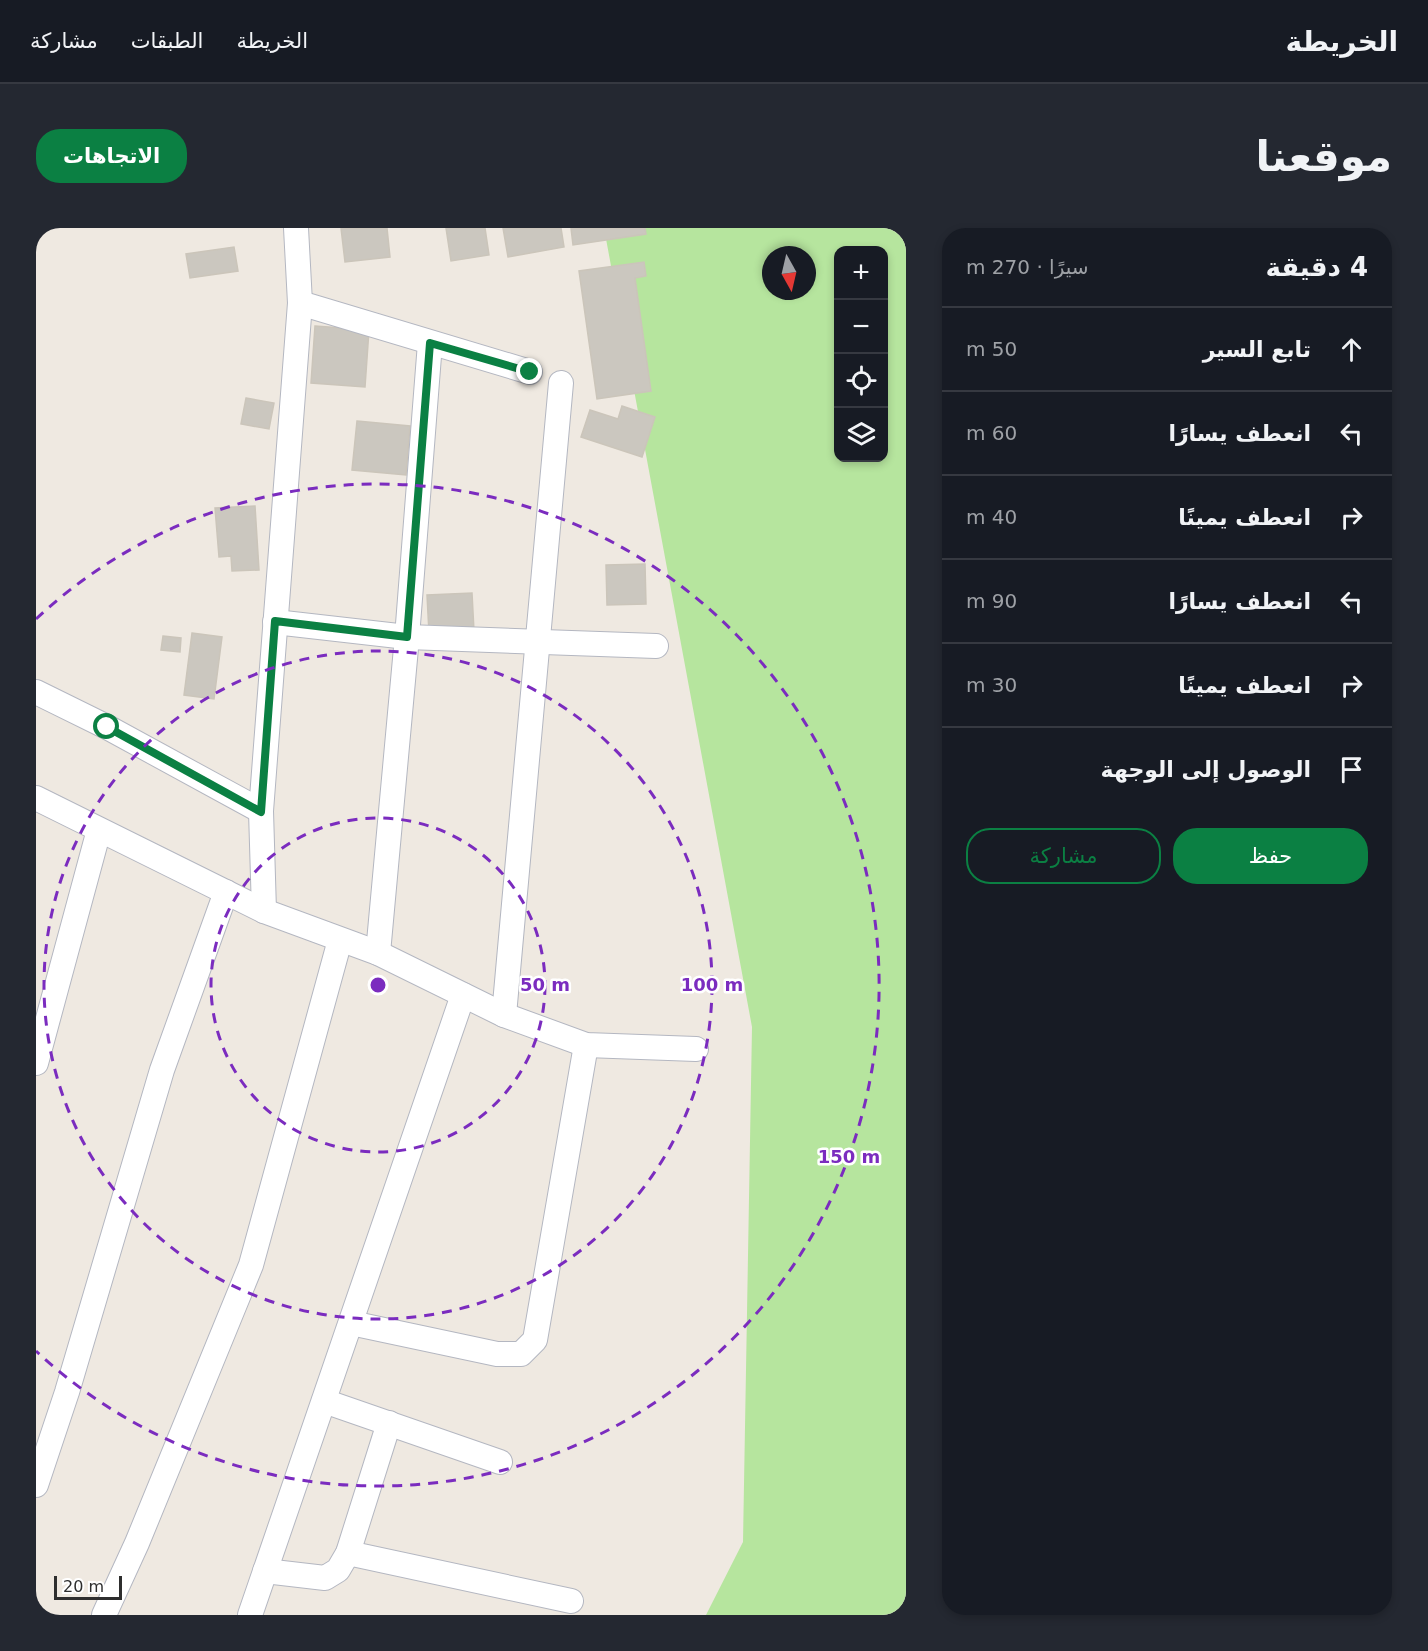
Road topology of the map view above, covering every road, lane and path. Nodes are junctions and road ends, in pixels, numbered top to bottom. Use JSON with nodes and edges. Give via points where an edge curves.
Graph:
{"nodes":[{"id":1,"x":296,"y":228,"type":"edge"},
{"id":2,"x":300,"y":303,"type":"junction"},
{"id":3,"x":430,"y":343,"type":"junction"},
{"id":4,"x":530,"y":372,"type":"dead end"},
{"id":5,"x":561,"y":383,"type":"dead end"},
{"id":6,"x":275,"y":621,"type":"junction"},
{"id":7,"x":407,"y":637,"type":"junction"},
{"id":8,"x":538,"y":642,"type":"junction"},
{"id":9,"x":656,"y":646,"type":"dead end"},
{"id":10,"x":36,"y":692,"type":"edge"},
{"id":11,"x":36,"y":798,"type":"edge"},
{"id":12,"x":261,"y":812,"type":"junction"},
{"id":13,"x":99,"y":830,"type":"junction"},
{"id":14,"x":226,"y":892,"type":"junction"},
{"id":15,"x":264,"y":911,"type":"junction"},
{"id":16,"x":340,"y":940,"type":"junction"},
{"id":17,"x":378,"y":953,"type":"junction"},
{"id":18,"x":463,"y":995,"type":"junction"},
{"id":19,"x":504,"y":1015,"type":"junction"},
{"id":20,"x":586,"y":1045,"type":"junction"},
{"id":21,"x":696,"y":1049,"type":"dead end"},
{"id":22,"x":36,"y":1063,"type":"edge"},
{"id":23,"x":351,"y":1323,"type":"junction"},
{"id":24,"x":324,"y":1401,"type":"junction"},
{"id":25,"x":389,"y":1423,"type":"junction"},
{"id":26,"x":500,"y":1462,"type":"dead end"},
{"id":27,"x":36,"y":1485,"type":"edge"},
{"id":28,"x":348,"y":1553,"type":"junction"},
{"id":29,"x":266,"y":1571,"type":"junction"},
{"id":30,"x":571,"y":1601,"type":"dead end"},
{"id":31,"x":104,"y":1615,"type":"edge"},
{"id":32,"x":250,"y":1615,"type":"edge"}],
"edges":[{"from":1,"to":2,"type":"street"},
{"from":2,"to":3,"type":"street"},
{"from":2,"to":6,"type":"street"},
{"from":3,"to":4,"type":"street"},
{"from":3,"to":7,"type":"street"},
{"from":5,"to":8,"type":"street"},
{"from":6,"to":7,"type":"street"},
{"from":6,"to":12,"type":"street"},
{"from":7,"to":8,"type":"street"},
{"from":7,"to":17,"type":"street"},
{"from":8,"to":9,"type":"street"},
{"from":8,"to":19,"type":"street"},
{"from":10,"to":12,"type":"street"},
{"from":11,"to":13,"type":"street"},
{"from":12,"to":15,"type":"street"},
{"from":13,"to":14,"type":"street"},
{"from":13,"to":22,"type":"street"},
{"from":14,"to":15,"type":"street"},
{"from":14,"to":27,"type":"street","via":[[162,1070],[68,1392]]},
{"from":15,"to":16,"type":"street"},
{"from":16,"to":17,"type":"street"},
{"from":16,"to":31,"type":"street","via":[[251,1266]]},
{"from":17,"to":18,"type":"street"},
{"from":18,"to":19,"type":"street"},
{"from":18,"to":23,"type":"street"},
{"from":19,"to":20,"type":"street"},
{"from":20,"to":21,"type":"street"},
{"from":20,"to":23,"type":"street","via":[[535,1340],[521,1354],[497,1354]]},
{"from":23,"to":24,"type":"street"},
{"from":24,"to":25,"type":"street"},
{"from":24,"to":29,"type":"street"},
{"from":25,"to":26,"type":"street"},
{"from":25,"to":28,"type":"street"},
{"from":28,"to":29,"type":"street","via":[[338,1570],[325,1578]]},
{"from":28,"to":30,"type":"street"},
{"from":29,"to":32,"type":"street"}]}
